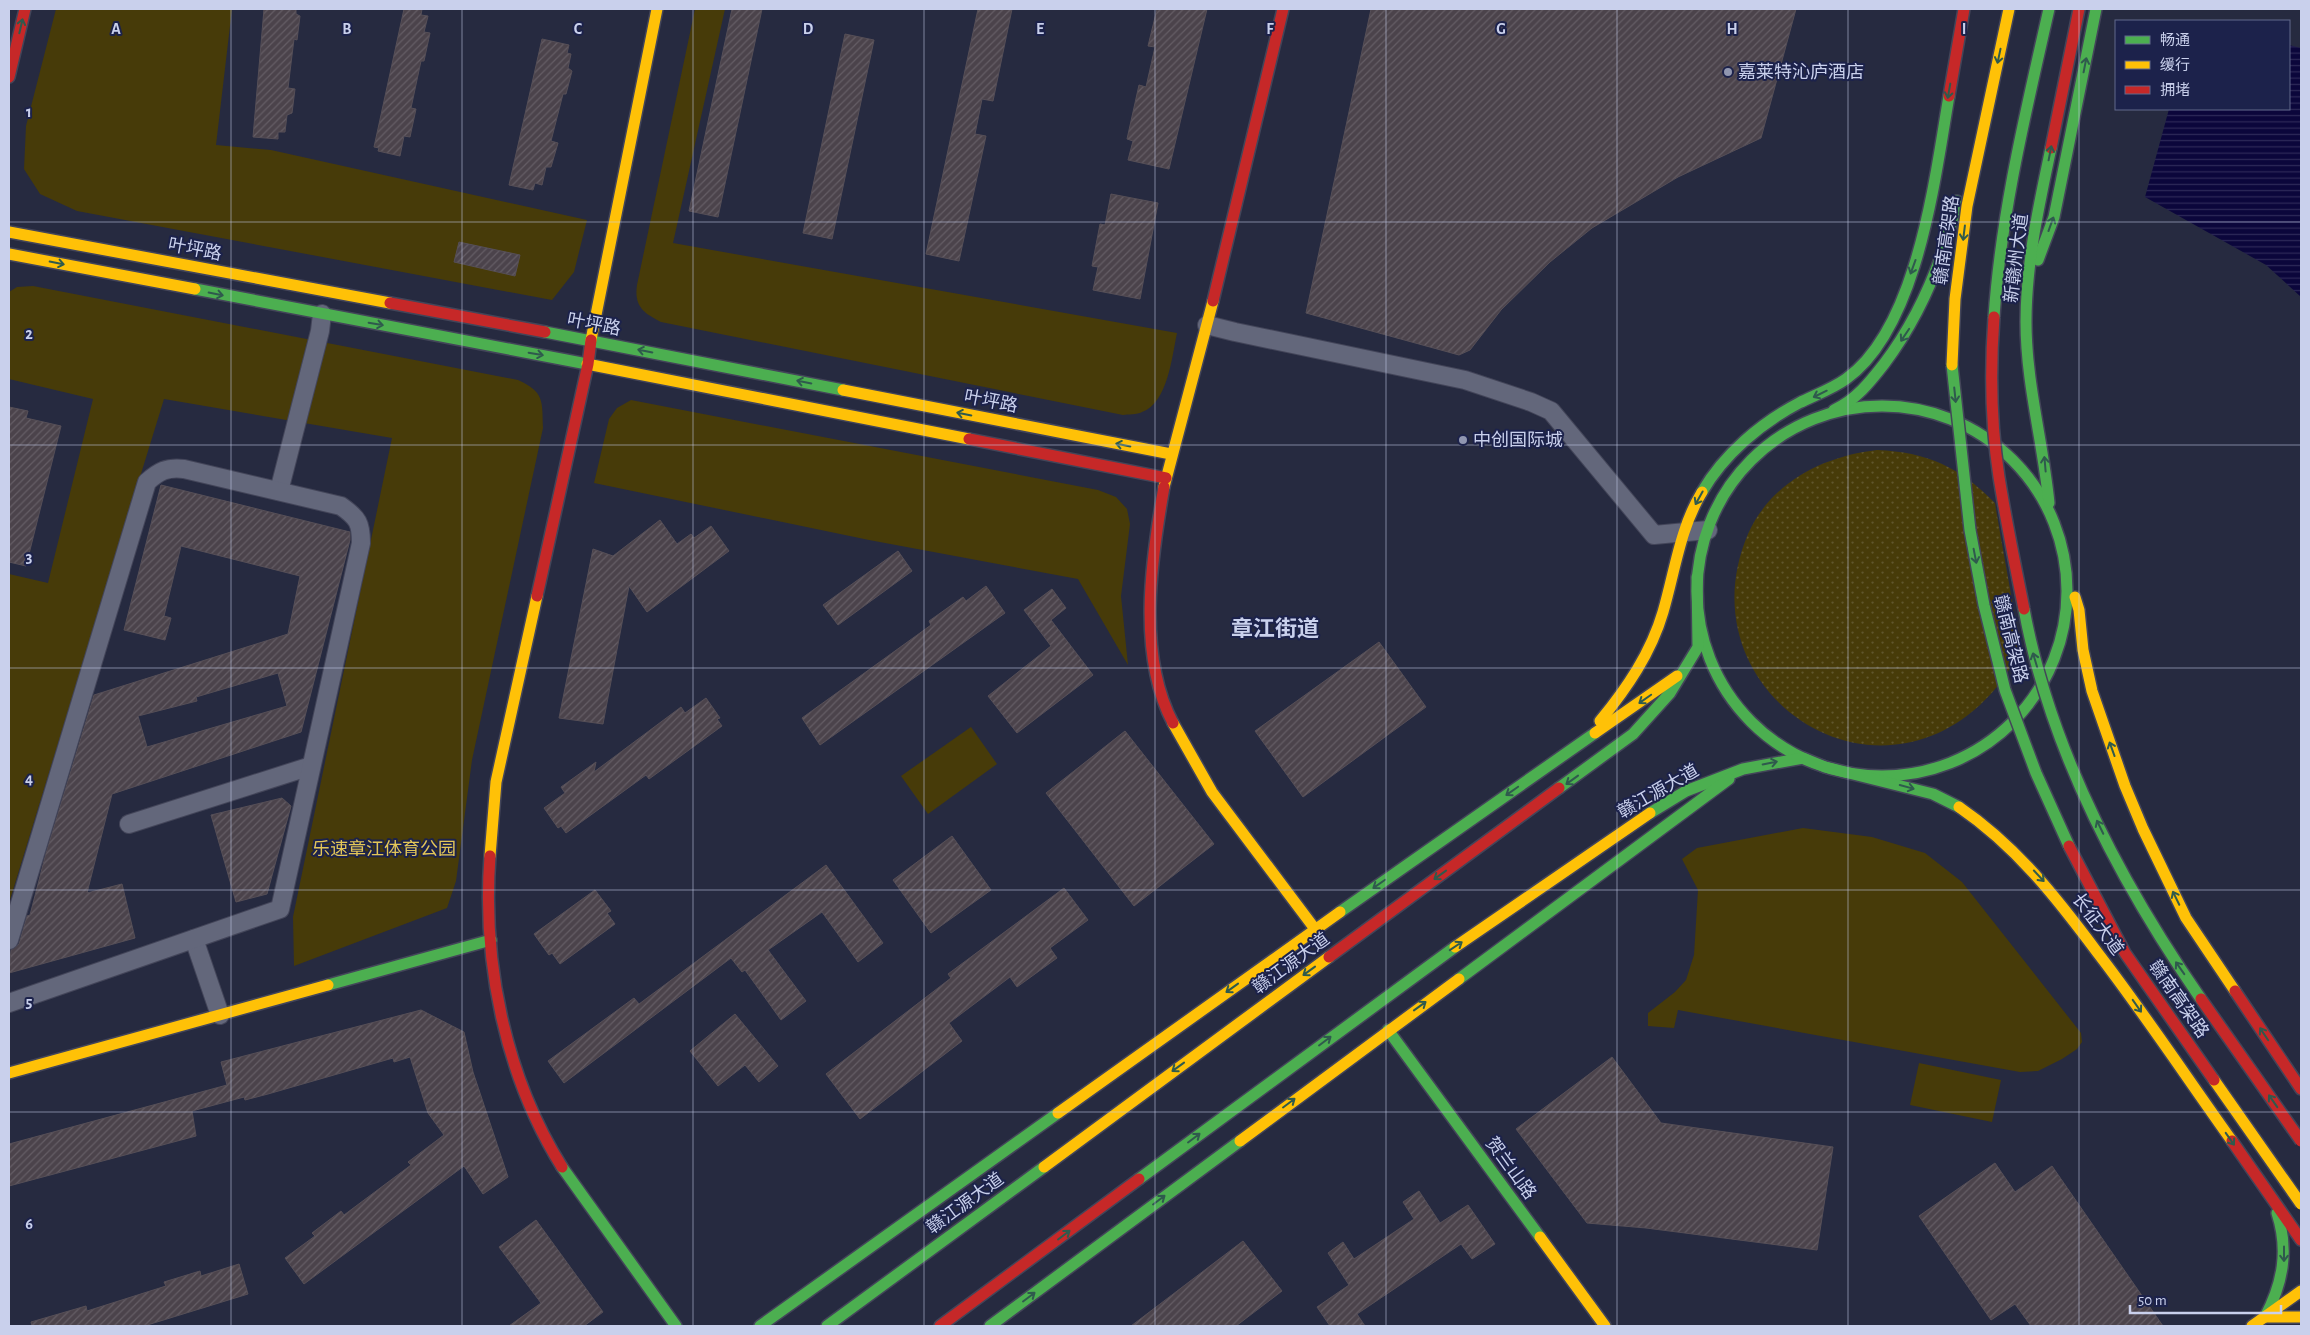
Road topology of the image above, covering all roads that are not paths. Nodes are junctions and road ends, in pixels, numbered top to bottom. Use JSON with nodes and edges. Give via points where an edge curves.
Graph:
{"nodes":[{"id":1,"x":25,"y":9,"type":"edge"},
{"id":2,"x":657,"y":9,"type":"edge"},
{"id":3,"x":1283,"y":9,"type":"edge"},
{"id":4,"x":1964,"y":9,"type":"edge"},
{"id":5,"x":1998,"y":9,"type":"edge"},
{"id":6,"x":2009,"y":9,"type":"edge"},
{"id":7,"x":2049,"y":9,"type":"edge"},
{"id":8,"x":2079,"y":9,"type":"edge"},
{"id":9,"x":2096,"y":9,"type":"edge"},
{"id":10,"x":1987,"y":58,"type":"dead end"},
{"id":11,"x":9,"y":77,"type":"edge"},
{"id":12,"x":1967,"y":206,"type":"junction"},
{"id":13,"x":9,"y":232,"type":"edge"},
{"id":14,"x":9,"y":254,"type":"edge"},
{"id":15,"x":2028,"y":286,"type":"junction"},
{"id":16,"x":322,"y":314,"type":"junction"},
{"id":17,"x":1207,"y":325,"type":"junction"},
{"id":18,"x":591,"y":341,"type":"junction"},
{"id":19,"x":588,"y":364,"type":"junction"},
{"id":20,"x":1801,"y":425,"type":"junction"},
{"id":21,"x":1171,"y":454,"type":"junction"},
{"id":22,"x":1166,"y":478,"type":"junction"},
{"id":23,"x":279,"y":491,"type":"junction"},
{"id":24,"x":2050,"y":512,"type":"junction"},
{"id":25,"x":1708,"y":530,"type":"junction"},
{"id":26,"x":1684,"y":532,"type":"junction"},
{"id":27,"x":2066,"y":565,"type":"junction"},
{"id":28,"x":1697,"y":577,"type":"junction"},
{"id":29,"x":1685,"y":671,"type":"junction"},
{"id":30,"x":1581,"y":743,"type":"junction"},
{"id":31,"x":312,"y":766,"type":"junction"},
{"id":32,"x":1825,"y":767,"type":"junction"},
{"id":33,"x":1743,"y":769,"type":"junction"},
{"id":34,"x":1860,"y":774,"type":"junction"},
{"id":35,"x":129,"y":824,"type":"dead end"},
{"id":36,"x":1315,"y":929,"type":"junction"},
{"id":37,"x":194,"y":939,"type":"junction"},
{"id":38,"x":9,"y":940,"type":"edge"},
{"id":39,"x":490,"y":940,"type":"junction"},
{"id":40,"x":9,"y":1003,"type":"edge"},
{"id":41,"x":220,"y":1015,"type":"junction"},
{"id":42,"x":1388,"y":1030,"type":"junction"},
{"id":43,"x":9,"y":1073,"type":"edge"},
{"id":44,"x":2301,"y":1089,"type":"edge"},
{"id":45,"x":2301,"y":1141,"type":"edge"},
{"id":46,"x":2266,"y":1191,"type":"junction"},
{"id":47,"x":2301,"y":1204,"type":"edge"},
{"id":48,"x":2301,"y":1240,"type":"edge"},
{"id":49,"x":2301,"y":1291,"type":"edge"},
{"id":50,"x":2301,"y":1316,"type":"edge"},
{"id":51,"x":2265,"y":1317,"type":"junction"},
{"id":52,"x":676,"y":1326,"type":"edge"},
{"id":53,"x":760,"y":1326,"type":"edge"},
{"id":54,"x":826,"y":1326,"type":"edge"},
{"id":55,"x":940,"y":1326,"type":"edge"},
{"id":56,"x":990,"y":1326,"type":"edge"},
{"id":57,"x":1605,"y":1326,"type":"edge"},
{"id":58,"x":2252,"y":1326,"type":"edge"}],
"edges":[{"from":11,"to":1,"type":"main road","one_way":true},
{"from":2,"to":18,"type":"main road"},
{"from":3,"to":17,"type":"main road"},
{"from":4,"to":26,"type":"main road","one_way":true,"via":[[1920,247],[1893,318],[1875,349],[1854,374],[1781,414],[1735,451],[1697,500]]},
{"from":5,"to":20,"type":"main road","one_way":true,"via":[[1948,240],[1925,300],[1891,355],[1848,404]]},
{"from":6,"to":12,"type":"main road","name":"赣南高架路","one_way":true,"bridge":true},
{"from":45,"to":7,"type":"main road","name":"赣南高架路","one_way":true,"bridge":true,"via":[[2163,944],[2124,879],[2053,721],[2030,644],[1999,476],[1991,362],[1997,270],[2010,186]]},
{"from":15,"to":8,"type":"main road","name":"新赣州大道","one_way":true,"via":[[2037,218]]},
{"from":15,"to":9,"type":"main road","one_way":true,"via":[[2054,217]]},
{"from":10,"to":12,"type":"main road","bridge":true},
{"from":12,"to":47,"type":"main road","name":"赣南高架路","one_way":true,"bridge":true,"via":[[1955,299],[1952,372],[1970,530],[2005,690],[2036,773],[2070,848],[2125,953]]},
{"from":13,"to":18,"type":"main road","name":"叶坪路"},
{"from":14,"to":16,"type":"main road","one_way":true},
{"from":24,"to":15,"type":"main road","name":"新赣州大道","one_way":true,"via":[[2044,455],[2030,392],[2026,322]]},
{"from":16,"to":19,"type":"main road","one_way":true},
{"from":16,"to":23,"type":"street"},
{"from":17,"to":21,"type":"main road"},
{"from":17,"to":26,"type":"street","via":[[1465,380],[1552,411],[1654,535]]},
{"from":18,"to":19,"type":"main road"},
{"from":21,"to":18,"type":"main road","name":"叶坪路","one_way":true},
{"from":19,"to":22,"type":"main road"},
{"from":19,"to":39,"type":"main road","via":[[496,782],[488,883]]},
{"from":20,"to":24,"type":"main road","via":[[1836,412],[1872,406],[1909,407],[1944,416],[1978,432],[2007,454],[2032,481]]},
{"from":20,"to":25,"type":"main road","via":[[1770,444],[1744,468],[1723,497]]},
{"from":21,"to":22,"type":"main road"},
{"from":22,"to":36,"type":"main road","via":[[1152,550],[1151,622],[1154,664],[1163,704],[1212,792]]},
{"from":23,"to":31,"type":"street","via":[[342,506],[361,525],[361,543]]},
{"from":23,"to":38,"type":"street","via":[[171,468],[159,471],[147,482]]},
{"from":24,"to":27,"type":"main road"},
{"from":25,"to":26,"type":"street"},
{"from":25,"to":28,"type":"main road"},
{"from":26,"to":30,"type":"main road","via":[[1663,614],[1652,643],[1632,680]]},
{"from":27,"to":34,"type":"main road","via":[[2067,599],[2062,632],[2052,664],[2035,694],[2014,720],[1988,742],[1927,770],[1893,775]]},
{"from":44,"to":27,"type":"main road","one_way":true,"via":[[2186,918],[2143,829],[2092,691],[2079,610]]},
{"from":28,"to":29,"type":"main road","name":"赣江源大道","via":[[1698,647]]},
{"from":28,"to":32,"type":"main road","via":[[1698,612],[1705,647],[1719,679],[1739,708],[1764,733],[1792,753]]},
{"from":29,"to":30,"type":"main road","one_way":true},
{"from":29,"to":54,"type":"main road","name":"赣江源大道","one_way":true,"via":[[1652,714],[1612,752]]},
{"from":30,"to":36,"type":"main road","one_way":true},
{"from":31,"to":35,"type":"street"},
{"from":31,"to":37,"type":"street","via":[[280,909]]},
{"from":33,"to":32,"type":"main road","name":"赣江源大道","one_way":true,"via":[[1803,758]]},
{"from":32,"to":34,"type":"main road","name":"赣江源大道"},
{"from":42,"to":33,"type":"main road","one_way":true},
{"from":55,"to":33,"type":"main road","name":"赣江源大道","one_way":true,"via":[[1421,970],[1660,806],[1686,791]]},
{"from":34,"to":46,"type":"main road","name":"长征大道","one_way":true,"via":[[1954,803],[1980,821],[2030,868],[2050,889],[2116,976]]},
{"from":36,"to":53,"type":"main road","one_way":true},
{"from":37,"to":40,"type":"street"},
{"from":37,"to":41,"type":"street"},
{"from":39,"to":41,"type":"main road"},
{"from":39,"to":52,"type":"main road","via":[[496,990],[527,1103],[571,1182]]},
{"from":41,"to":43,"type":"main road"},
{"from":56,"to":42,"type":"main road","one_way":true},
{"from":42,"to":57,"type":"main road","name":"贺兰山路"},
{"from":46,"to":48,"type":"main road","name":"长征大道"},
{"from":46,"to":51,"type":"main road","one_way":true,"via":[[2279,1218],[2285,1249],[2278,1292]]},
{"from":49,"to":51,"type":"main road"},
{"from":50,"to":51,"type":"main road"},
{"from":51,"to":58,"type":"main road"}]}
